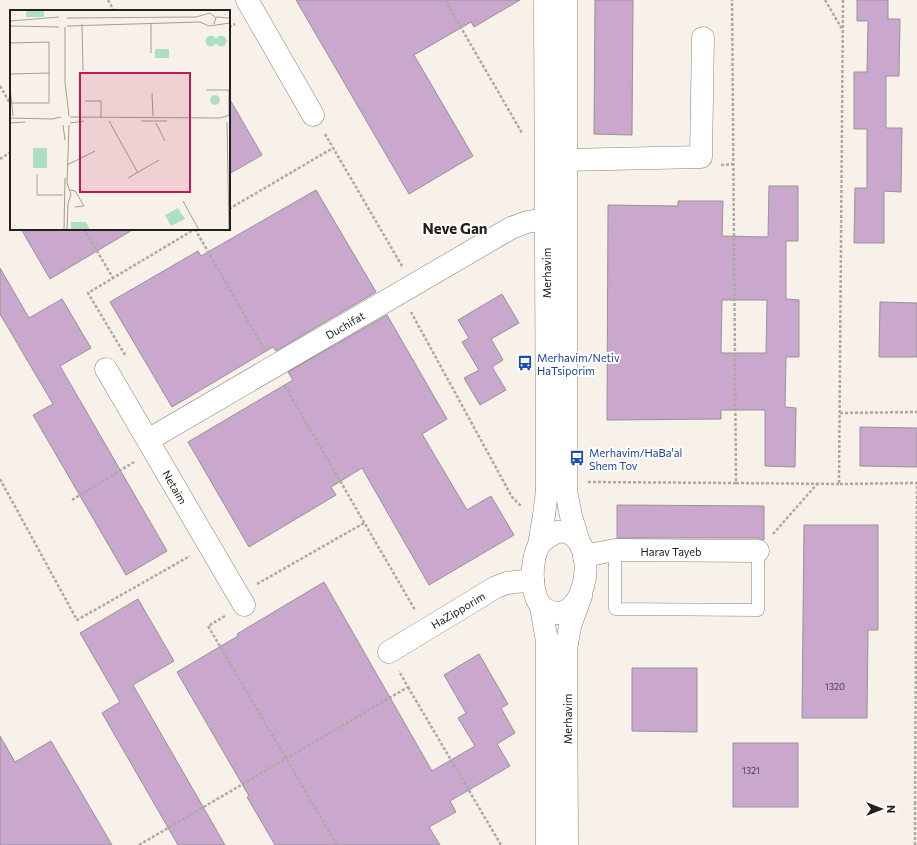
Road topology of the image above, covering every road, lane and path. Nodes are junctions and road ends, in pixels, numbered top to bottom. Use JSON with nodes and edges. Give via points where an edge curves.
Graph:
{"nodes":[{"id":1,"x":108,"y":0,"type":"edge"},
{"id":2,"x":247,"y":0,"type":"edge"},
{"id":3,"x":445,"y":0,"type":"edge"},
{"id":4,"x":545,"y":0,"type":"edge"},
{"id":5,"x":566,"y":0,"type":"edge"},
{"id":6,"x":732,"y":0,"type":"edge"},
{"id":7,"x":825,"y":0,"type":"edge"},
{"id":8,"x":843,"y":0,"type":"edge"},
{"id":9,"x":113,"y":10,"type":"edge"},
{"id":10,"x":843,"y":31,"type":"junction"},
{"id":11,"x":703,"y":38,"type":"dead end"},
{"id":12,"x":0,"y":86,"type":"edge"},
{"id":13,"x":10,"y":103,"type":"edge"},
{"id":14,"x":313,"y":115,"type":"joint"},
{"id":15,"x":523,"y":135,"type":"dead end"},
{"id":16,"x":333,"y":148,"type":"junction"},
{"id":17,"x":10,"y":153,"type":"edge"},
{"id":18,"x":0,"y":159,"type":"edge"},
{"id":19,"x":565,"y":160,"type":"junction"},
{"id":20,"x":230,"y":208,"type":"edge"},
{"id":21,"x":546,"y":219,"type":"junction"},
{"id":22,"x":85,"y":230,"type":"edge"},
{"id":23,"x":193,"y":230,"type":"edge"},
{"id":24,"x":196,"y":230,"type":"edge"},
{"id":25,"x":113,"y":278,"type":"junction"},
{"id":26,"x":407,"y":289,"type":"junction"},
{"id":27,"x":274,"y":366,"type":"junction"},
{"id":28,"x":106,"y":369,"type":"joint"},
{"id":29,"x":917,"y":412,"type":"edge"},
{"id":30,"x":840,"y":413,"type":"junction"},
{"id":31,"x":151,"y":445,"type":"junction"},
{"id":32,"x":0,"y":479,"type":"edge"},
{"id":33,"x":566,"y":482,"type":"junction"},
{"id":34,"x":736,"y":483,"type":"junction"},
{"id":35,"x":817,"y":484,"type":"junction"},
{"id":36,"x":839,"y":484,"type":"junction"},
{"id":37,"x":72,"y":500,"type":"dead end"},
{"id":38,"x":544,"y":515,"type":"junction"},
{"id":39,"x":364,"y":523,"type":"junction"},
{"id":40,"x":209,"y":545,"type":"junction"},
{"id":41,"x":539,"y":545,"type":"junction"},
{"id":42,"x":581,"y":548,"type":"junction"},
{"id":43,"x":615,"y":550,"type":"junction"},
{"id":44,"x":758,"y":551,"type":"junction"},
{"id":45,"x":533,"y":580,"type":"junction"},
{"id":46,"x":581,"y":596,"type":"junction"},
{"id":47,"x":241,"y":600,"type":"joint"},
{"id":48,"x":541,"y":607,"type":"junction"},
{"id":49,"x":208,"y":626,"type":"dead end"},
{"id":50,"x":426,"y":629,"type":"junction"},
{"id":51,"x":388,"y":652,"type":"joint"},
{"id":52,"x":408,"y":687,"type":"junction"},
{"id":53,"x":916,"y":692,"type":"edge"},
{"id":54,"x":286,"y":759,"type":"junction"},
{"id":55,"x":916,"y":803,"type":"edge"},
{"id":56,"x":139,"y":845,"type":"edge"},
{"id":57,"x":337,"y":845,"type":"edge"},
{"id":58,"x":501,"y":845,"type":"edge"},
{"id":59,"x":548,"y":845,"type":"edge"},
{"id":60,"x":567,"y":845,"type":"edge"},
{"id":61,"x":915,"y":845,"type":"edge"}],
"edges":[{"from":1,"to":9,"type":"path"},
{"from":2,"to":14,"type":"street"},
{"from":3,"to":15,"type":"path"},
{"from":4,"to":21,"type":"street","name":"Merhavim"},
{"from":5,"to":19,"type":"street","name":"Merhavim"},
{"from":6,"to":34,"type":"path"},
{"from":7,"to":10,"type":"path"},
{"from":8,"to":10,"type":"path"},
{"from":10,"to":30,"type":"path"},
{"from":11,"to":19,"type":"street","via":[[701,157]]},
{"from":12,"to":13,"type":"path"},
{"from":14,"to":16,"type":"path"},
{"from":16,"to":20,"type":"path"},
{"from":16,"to":26,"type":"path"},
{"from":17,"to":18,"type":"path"},
{"from":19,"to":33,"type":"street","name":"Merhavim"},
{"from":21,"to":26,"type":"street","name":"Duchifat","via":[[511,228]]},
{"from":21,"to":38,"type":"street","name":"Merhavim"},
{"from":22,"to":25,"type":"path"},
{"from":23,"to":25,"type":"path"},
{"from":24,"to":27,"type":"path"},
{"from":25,"to":28,"type":"path","via":[[88,293],[127,359]]},
{"from":26,"to":27,"type":"street","name":"Duchifat"},
{"from":26,"to":38,"type":"path","via":[[512,497],[522,507]]},
{"from":27,"to":31,"type":"street","name":"Duchifat"},
{"from":27,"to":39,"type":"path"},
{"from":28,"to":31,"type":"street","name":"Netaim"},
{"from":29,"to":30,"type":"path"},
{"from":30,"to":36,"type":"path"},
{"from":31,"to":37,"type":"path"},
{"from":31,"to":40,"type":"street","name":"Netaim"},
{"from":32,"to":40,"type":"path","via":[[77,620]]},
{"from":33,"to":34,"type":"path"},
{"from":33,"to":42,"type":"street","name":"Merhavim","via":[[568,503]]},
{"from":34,"to":35,"type":"path"},
{"from":35,"to":36,"type":"path"},
{"from":35,"to":44,"type":"path"},
{"from":36,"to":53,"type":"path","via":[[917,484]]},
{"from":38,"to":41,"type":"street","name":"Merhavim"},
{"from":39,"to":47,"type":"path"},
{"from":39,"to":50,"type":"path"},
{"from":40,"to":47,"type":"street","name":"Netaim"},
{"from":41,"to":42,"type":"street","via":[[546,537],[557,532],[568,532]]},
{"from":41,"to":45,"type":"street","via":[[534,561]]},
{"from":42,"to":43,"type":"street","name":"Harav Tayeb"},
{"from":42,"to":46,"type":"street","via":[[586,565]]},
{"from":43,"to":44,"type":"street","name":"Harav Tayeb"},
{"from":43,"to":44,"type":"lane","via":[[615,610],[758,610]]},
{"from":45,"to":48,"type":"street","via":[[534,594]]},
{"from":45,"to":50,"type":"street","name":"HaZipporim","via":[[496,587]]},
{"from":46,"to":48,"type":"street","via":[[573,607],[562,612],[550,612]]},
{"from":46,"to":60,"type":"street","name":"Merhavim","via":[[570,626],[566,649]]},
{"from":48,"to":59,"type":"street","name":"Merhavim","via":[[547,641]]},
{"from":49,"to":54,"type":"path"},
{"from":50,"to":51,"type":"street","name":"HaZipporim"},
{"from":51,"to":52,"type":"path"},
{"from":52,"to":54,"type":"path"},
{"from":52,"to":58,"type":"path"},
{"from":53,"to":55,"type":"path"},
{"from":54,"to":56,"type":"path"},
{"from":54,"to":57,"type":"path"},
{"from":55,"to":61,"type":"path"}]}
